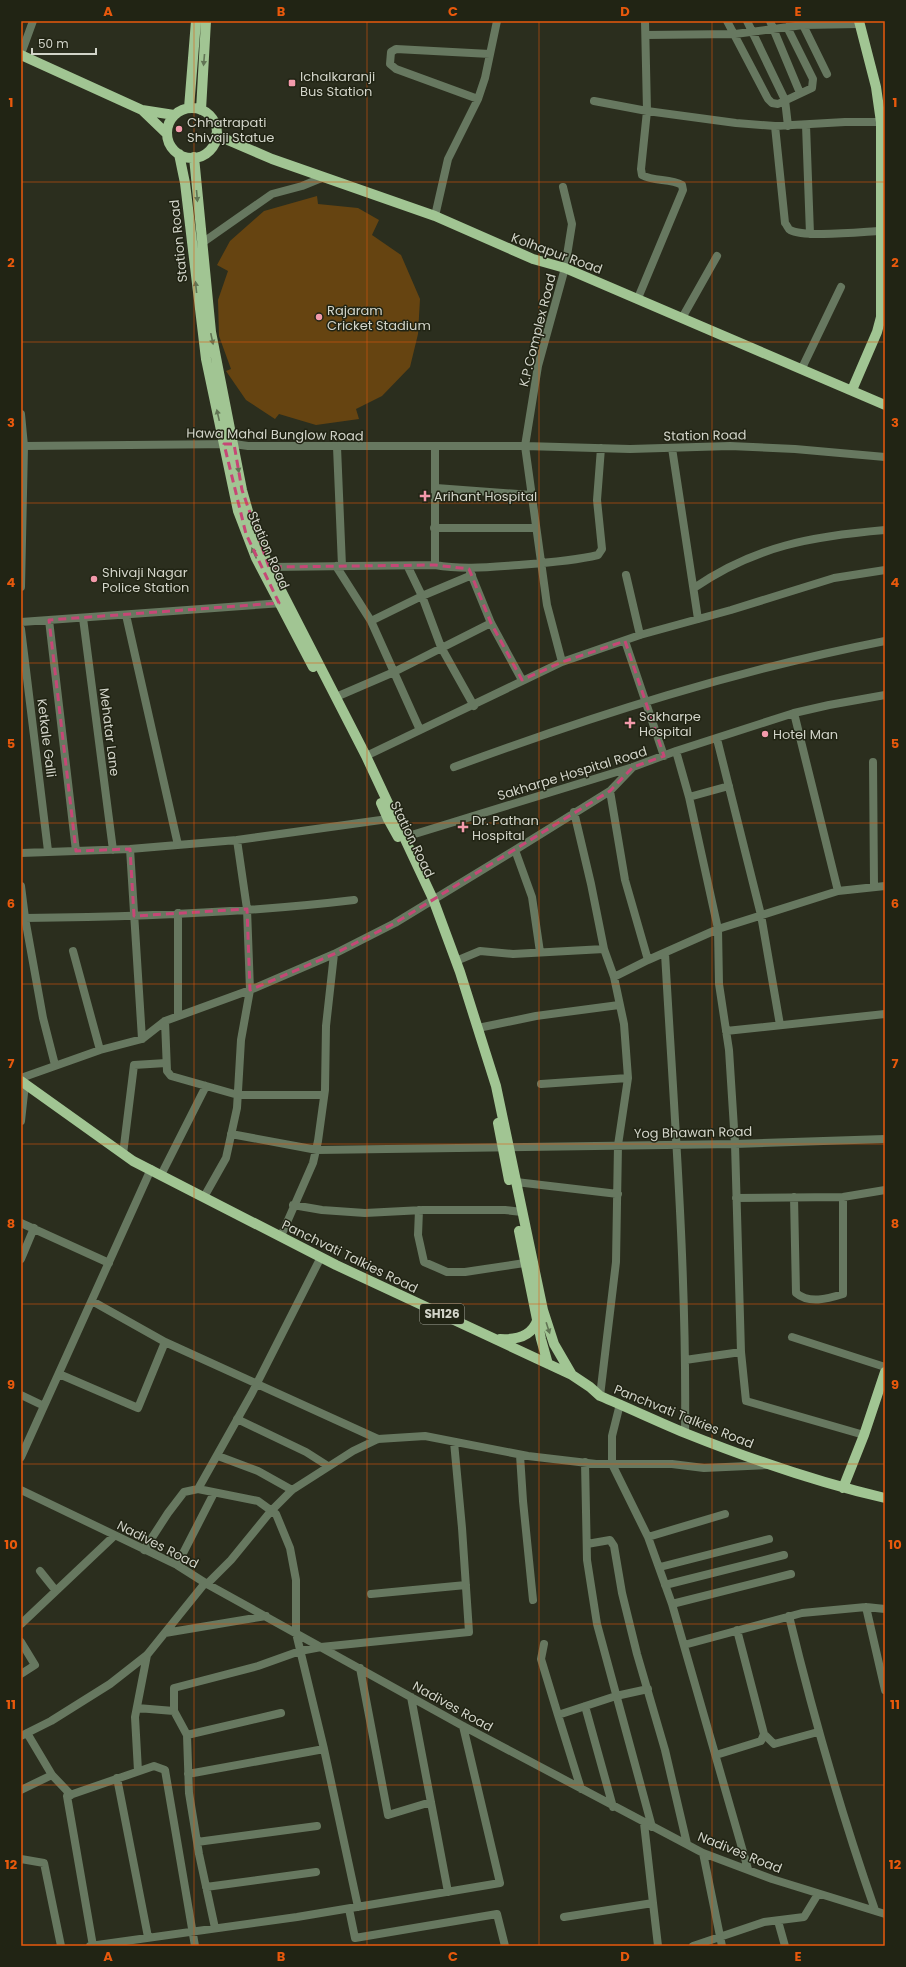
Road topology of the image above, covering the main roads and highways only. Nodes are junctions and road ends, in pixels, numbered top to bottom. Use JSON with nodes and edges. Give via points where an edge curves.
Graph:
{"nodes":[{"id":1,"x":196,"y":21,"type":"edge"},
{"id":2,"x":206,"y":21,"type":"edge"},
{"id":3,"x":859,"y":23,"type":"edge"},
{"id":4,"x":21,"y":54,"type":"edge"},
{"id":5,"x":189,"y":108,"type":"junction"},
{"id":6,"x":142,"y":110,"type":"junction"},
{"id":7,"x":201,"y":110,"type":"junction"},
{"id":8,"x":174,"y":115,"type":"junction"},
{"id":9,"x":883,"y":122,"type":"edge"},
{"id":10,"x":167,"y":134,"type":"junction"},
{"id":11,"x":216,"y":135,"type":"junction"},
{"id":12,"x":179,"y":154,"type":"junction"},
{"id":13,"x":194,"y":157,"type":"junction"},
{"id":14,"x":883,"y":255,"type":"edge"},
{"id":15,"x":852,"y":390,"type":"junction"},
{"id":16,"x":885,"y":405,"type":"edge"},
{"id":17,"x":229,"y":444,"type":"junction"},
{"id":18,"x":284,"y":602,"type":"junction"},
{"id":19,"x":391,"y":818,"type":"junction"},
{"id":20,"x":431,"y":900,"type":"junction"},
{"id":21,"x":22,"y":1081,"type":"edge"},
{"id":22,"x":506,"y":1148,"type":"junction"},
{"id":23,"x":519,"y":1212,"type":"junction"},
{"id":24,"x":529,"y":1262,"type":"junction"},
{"id":25,"x":537,"y":1321,"type":"junction"},
{"id":26,"x":494,"y":1338,"type":"junction"},
{"id":27,"x":548,"y":1364,"type":"junction"},
{"id":28,"x":885,"y":1372,"type":"edge"},
{"id":29,"x":572,"y":1375,"type":"junction"},
{"id":30,"x":882,"y":1387,"type":"edge"},
{"id":31,"x":843,"y":1488,"type":"junction"},
{"id":32,"x":885,"y":1498,"type":"edge"}],
"edges":[{"from":1,"to":5,"type":"main road"},
{"from":2,"to":7,"type":"main road","one_way":true},
{"from":3,"to":9,"type":"main road"},
{"from":4,"to":6,"type":"main road"},
{"from":5,"to":7,"type":"main road"},
{"from":5,"to":8,"type":"main road"},
{"from":6,"to":8,"type":"main road"},
{"from":6,"to":10,"type":"main road"},
{"from":7,"to":11,"type":"main road","via":[[213,120]]},
{"from":8,"to":10,"type":"main road","via":[[170,120]]},
{"from":9,"to":14,"type":"main road","via":[[880,231]]},
{"from":10,"to":12,"type":"main road","via":[[170,145]]},
{"from":11,"to":13,"type":"main road","via":[[209,151]]},
{"from":11,"to":15,"type":"main road","name":"Kolhapur Road","via":[[272,160],[435,216],[500,246],[565,268]]},
{"from":12,"to":13,"type":"main road"},
{"from":17,"to":12,"type":"main road","name":"Station Road","one_way":true,"via":[[206,359],[185,183]]},
{"from":13,"to":17,"type":"main road","name":"Station Road","one_way":true,"via":[[211,332]]},
{"from":14,"to":15,"type":"main road","via":[[881,317]]},
{"from":15,"to":16,"type":"main road","name":"Kolhapur Road"},
{"from":17,"to":18,"type":"main road","name":"Station Road","one_way":true,"via":[[251,522]]},
{"from":18,"to":17,"type":"main road","name":"Station Road","one_way":true,"via":[[246,534],[230,480]]},
{"from":18,"to":19,"type":"main road","name":"Station Road"},
{"from":18,"to":19,"type":"main road","name":"Station Road","via":[[366,756]]},
{"from":19,"to":20,"type":"main road","name":"Station Road"},
{"from":19,"to":20,"type":"main road","name":"Station Road","via":[[405,837]]},
{"from":20,"to":22,"type":"main road","via":[[481,1054]]},
{"from":20,"to":22,"type":"main road","via":[[456,961],[496,1086]]},
{"from":21,"to":26,"type":"main road","name":"Panchvati Talkies Road","number":"SH126","via":[[123,1154],[151,1170],[321,1257]]},
{"from":22,"to":23,"type":"main road"},
{"from":22,"to":23,"type":"main road","via":[[516,1182]]},
{"from":23,"to":24,"type":"main road"},
{"from":24,"to":25,"type":"main road"},
{"from":24,"to":29,"type":"main road","one_way":true,"via":[[549,1332]]},
{"from":25,"to":26,"type":"main road","via":[[525,1336],[516,1339]]},
{"from":25,"to":27,"type":"main road"},
{"from":26,"to":27,"type":"main road","name":"Panchvati Talkies Road","number":"SH126"},
{"from":27,"to":29,"type":"main road","name":"Panchvati Talkies Road","number":"SH126"},
{"from":28,"to":30,"type":"main road"},
{"from":29,"to":31,"type":"main road","name":"Panchvati Talkies Road","number":"SH126","via":[[600,1396],[685,1433],[770,1465]]},
{"from":30,"to":31,"type":"main road"},
{"from":31,"to":32,"type":"main road","name":"Panchvati Talkies Road","number":"SH126"}]}
